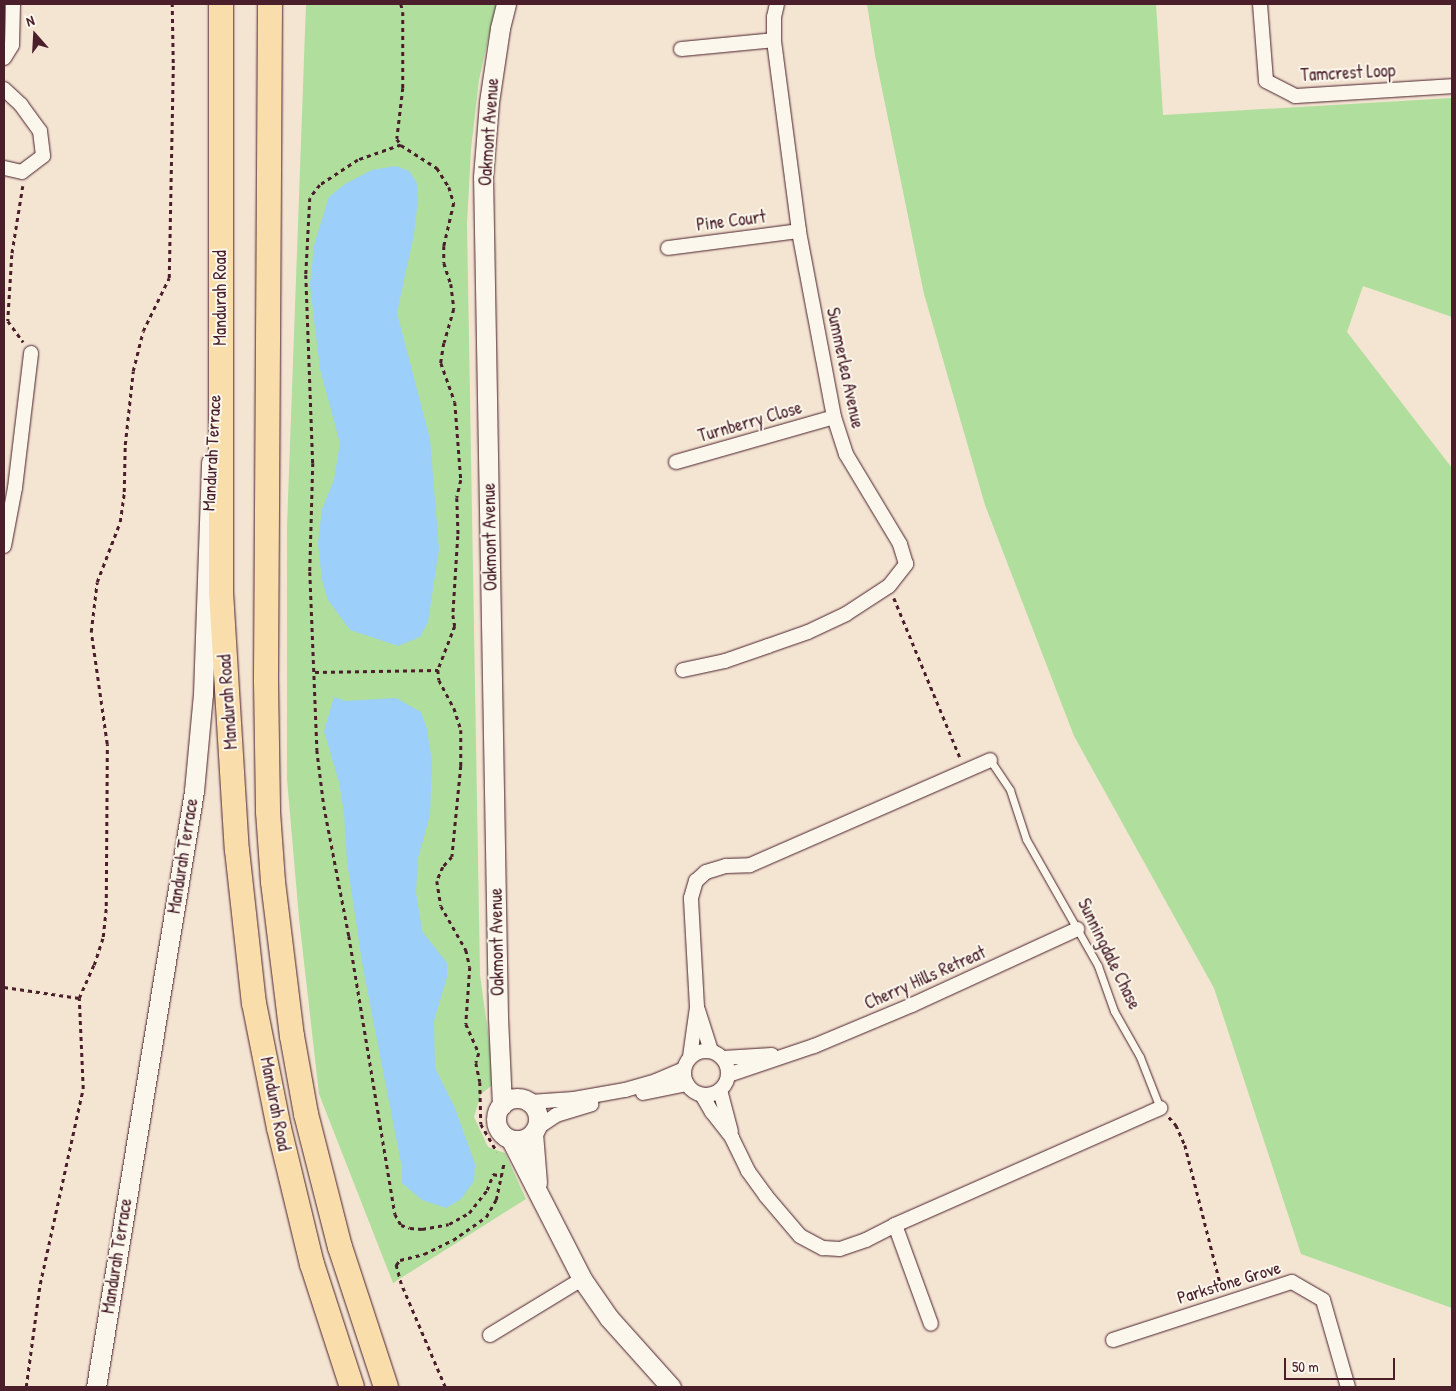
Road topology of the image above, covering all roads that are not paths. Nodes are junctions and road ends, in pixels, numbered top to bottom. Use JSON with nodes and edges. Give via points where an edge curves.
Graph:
{"nodes":[{"id":1,"x":13,"y":4,"type":"edge"},
{"id":2,"x":221,"y":4,"type":"edge"},
{"id":3,"x":270,"y":4,"type":"edge"},
{"id":4,"x":506,"y":4,"type":"edge"},
{"id":5,"x":777,"y":4,"type":"edge"},
{"id":6,"x":1260,"y":4,"type":"edge"},
{"id":7,"x":774,"y":40,"type":"junction"},
{"id":8,"x":681,"y":49,"type":"dead end"},
{"id":9,"x":4,"y":58,"type":"edge"},
{"id":10,"x":1452,"y":86,"type":"edge"},
{"id":11,"x":4,"y":89,"type":"edge"},
{"id":12,"x":4,"y":168,"type":"edge"},
{"id":13,"x":799,"y":232,"type":"junction"},
{"id":14,"x":668,"y":248,"type":"dead end"},
{"id":15,"x":220,"y":320,"type":"junction"},
{"id":16,"x":32,"y":353,"type":"road end"},
{"id":17,"x":834,"y":417,"type":"junction"},
{"id":18,"x":676,"y":462,"type":"dead end"},
{"id":19,"x":4,"y":546,"type":"edge"},
{"id":20,"x":683,"y":670,"type":"dead end"},
{"id":21,"x":990,"y":760,"type":"joint"},
{"id":22,"x":1078,"y":928,"type":"junction"},
{"id":23,"x":697,"y":1007,"type":"junction"},
{"id":24,"x":717,"y":1054,"type":"junction"},
{"id":25,"x":785,"y":1055,"type":"junction"},
{"id":26,"x":687,"y":1063,"type":"junction"},
{"id":27,"x":502,"y":1072,"type":"junction"},
{"id":28,"x":728,"y":1076,"type":"junction"},
{"id":29,"x":687,"y":1084,"type":"junction"},
{"id":30,"x":720,"y":1090,"type":"junction"},
{"id":31,"x":702,"y":1095,"type":"junction"},
{"id":32,"x":526,"y":1100,"type":"junction"},
{"id":33,"x":502,"y":1104,"type":"junction"},
{"id":34,"x":1160,"y":1108,"type":"joint"},
{"id":35,"x":535,"y":1131,"type":"junction"},
{"id":36,"x":732,"y":1138,"type":"junction"},
{"id":37,"x":511,"y":1140,"type":"junction"},
{"id":38,"x":538,"y":1189,"type":"junction"},
{"id":39,"x":895,"y":1225,"type":"junction"},
{"id":40,"x":582,"y":1279,"type":"junction"},
{"id":41,"x":930,"y":1324,"type":"dead end"},
{"id":42,"x":490,"y":1335,"type":"dead end"},
{"id":43,"x":1113,"y":1340,"type":"dead end"},
{"id":44,"x":96,"y":1387,"type":"edge"},
{"id":45,"x":352,"y":1387,"type":"edge"},
{"id":46,"x":386,"y":1387,"type":"edge"},
{"id":47,"x":671,"y":1387,"type":"edge"},
{"id":48,"x":1348,"y":1387,"type":"edge"}],
"edges":[{"from":1,"to":9,"type":"street","via":[[12,45]]},
{"from":2,"to":15,"type":"highway","name":"Mandurah Road"},
{"from":3,"to":46,"type":"highway","name":"Mandurah Road","via":[[268,812],[291,1027],[306,1114],[340,1247]]},
{"from":4,"to":27,"type":"street","name":"Oakmont Avenue","via":[[489,102],[484,176],[498,1016]]},
{"from":5,"to":7,"type":"street","name":"Summerlea Avenue"},
{"from":6,"to":10,"type":"street","name":"Tamcrest Loop","via":[[1266,81],[1295,96]]},
{"from":7,"to":8,"type":"street"},
{"from":7,"to":13,"type":"street","name":"Summerlea Avenue"},
{"from":11,"to":12,"type":"street","via":[[40,131],[43,156],[22,172]]},
{"from":13,"to":14,"type":"street","name":"Pine Court"},
{"from":13,"to":17,"type":"street","name":"Summerlea Avenue"},
{"from":15,"to":44,"type":"street","name":"Mandurah Terrace","via":[[209,486],[203,694],[194,791]]},
{"from":15,"to":45,"type":"highway","name":"Mandurah Road","via":[[221,592],[237,850],[254,1002],[293,1192],[312,1264]]},
{"from":16,"to":19,"type":"street","via":[[15,488]]},
{"from":17,"to":18,"type":"street","name":"Turnberry Close"},
{"from":17,"to":20,"type":"street","name":"Summerlea Avenue","via":[[846,454],[900,544],[906,564],[889,586],[846,614],[808,632],[725,661]]},
{"from":21,"to":22,"type":"lane","name":"Sunningdale Chase","via":[[1010,790],[1026,839]]},
{"from":21,"to":23,"type":"street","name":"Sunningdale Chase","via":[[750,865],[726,866],[706,872],[696,881],[690,898]]},
{"from":22,"to":25,"type":"street","name":"Cherry Hills Retreat","via":[[912,1005]]},
{"from":22,"to":34,"type":"lane","name":"Sunningdale Chase","via":[[1098,966],[1114,1011],[1140,1057]]},
{"from":23,"to":24,"type":"street","name":"Sunningdale Chase"},
{"from":23,"to":26,"type":"street","name":"Sunningdale Chase"},
{"from":24,"to":25,"type":"street","name":"Cherry Hills Retreat"},
{"from":24,"to":26,"type":"street","via":[[700,1051]]},
{"from":24,"to":28,"type":"street","via":[[728,1066]]},
{"from":25,"to":28,"type":"street","name":"Cherry Hills Retreat"},
{"from":26,"to":29,"type":"street"},
{"from":26,"to":32,"type":"street","via":[[656,1081],[625,1090],[574,1099]]},
{"from":27,"to":32,"type":"street"},
{"from":27,"to":33,"type":"street","name":"Oakmont Avenue"},
{"from":28,"to":30,"type":"street"},
{"from":29,"to":31,"type":"street"},
{"from":29,"to":35,"type":"street","via":[[556,1114]]},
{"from":30,"to":31,"type":"street"},
{"from":30,"to":36,"type":"street"},
{"from":31,"to":36,"type":"street"},
{"from":32,"to":33,"type":"street","via":[[511,1099]]},
{"from":32,"to":35,"type":"street","via":[[538,1114]]},
{"from":33,"to":37,"type":"street","via":[[497,1112],[497,1125]]},
{"from":34,"to":39,"type":"street"},
{"from":35,"to":37,"type":"street","via":[[523,1140]]},
{"from":35,"to":38,"type":"street"},
{"from":36,"to":39,"type":"street","via":[[748,1171],[800,1236],[824,1248],[840,1249]]},
{"from":37,"to":38,"type":"street"},
{"from":38,"to":40,"type":"street"},
{"from":39,"to":41,"type":"street"},
{"from":40,"to":42,"type":"street"},
{"from":40,"to":47,"type":"street","via":[[609,1318]]},
{"from":43,"to":48,"type":"street","name":"Parkstone Grove","via":[[1292,1282],[1323,1300]]}]}
